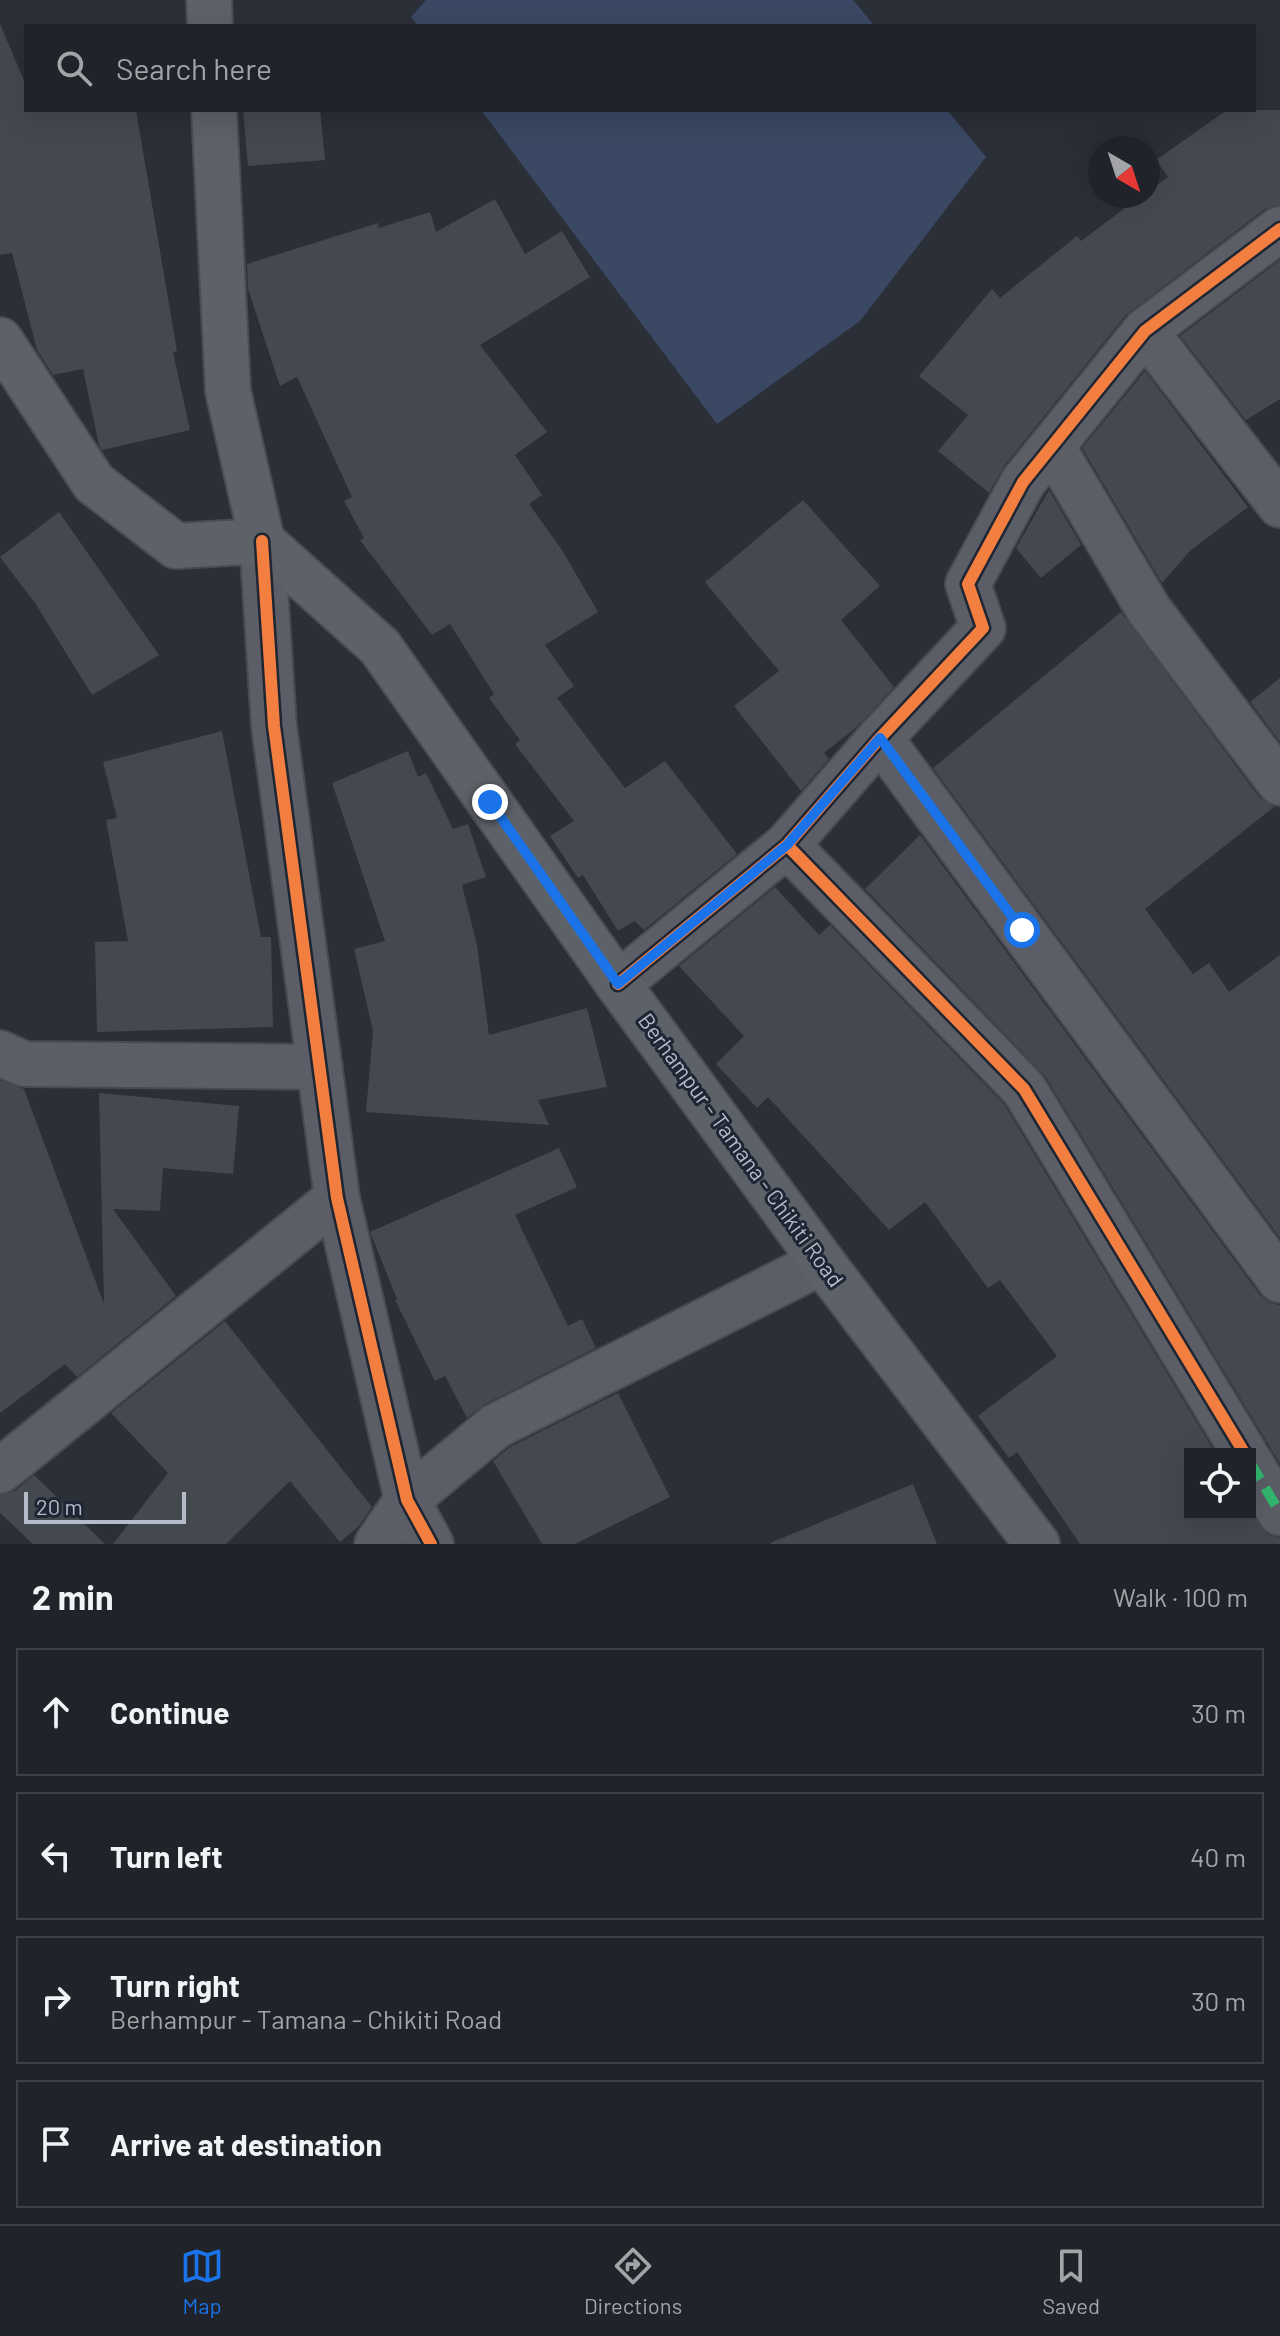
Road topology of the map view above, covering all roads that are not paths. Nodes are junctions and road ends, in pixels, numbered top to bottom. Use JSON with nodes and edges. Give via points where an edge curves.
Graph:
{"nodes":[{"id":1,"x":209,"y":0,"type":"edge"},
{"id":2,"x":210,"y":24,"type":"edge"},
{"id":3,"x":214,"y":112,"type":"edge"},
{"id":4,"x":1280,"y":229,"type":"edge"},
{"id":5,"x":1145,"y":331,"type":"junction"},
{"id":6,"x":0,"y":340,"type":"edge"},
{"id":7,"x":1052,"y":446,"type":"junction"},
{"id":8,"x":1280,"y":505,"type":"edge"},
{"id":9,"x":262,"y":541,"type":"junction"},
{"id":10,"x":880,"y":738,"type":"junction"},
{"id":11,"x":1280,"y":783,"type":"edge"},
{"id":12,"x":787,"y":845,"type":"junction"},
{"id":13,"x":618,"y":984,"type":"junction"},
{"id":14,"x":8,"y":1065,"type":"edge"},
{"id":15,"x":320,"y":1067,"type":"junction"},
{"id":16,"x":337,"y":1198,"type":"junction"},
{"id":17,"x":822,"y":1262,"type":"junction"},
{"id":18,"x":1280,"y":1280,"type":"edge"},
{"id":19,"x":1241,"y":1448,"type":"edge"},
{"id":20,"x":0,"y":1471,"type":"edge"},
{"id":21,"x":1256,"y":1472,"type":"edge"},
{"id":22,"x":407,"y":1500,"type":"junction"},
{"id":23,"x":1280,"y":1513,"type":"edge"},
{"id":24,"x":377,"y":1544,"type":"edge"},
{"id":25,"x":431,"y":1544,"type":"edge"},
{"id":26,"x":1037,"y":1544,"type":"edge"}],
"edges":[{"from":1,"to":2,"type":"main road"},
{"from":3,"to":9,"type":"main road","via":[[228,391]]},
{"from":4,"to":5,"type":"street"},
{"from":5,"to":7,"type":"street"},
{"from":5,"to":8,"type":"street"},
{"from":6,"to":9,"type":"main road","via":[[94,483],[164,537],[176,546]]},
{"from":7,"to":10,"type":"street","via":[[1023,482],[968,584],[983,628]]},
{"from":7,"to":11,"type":"street","via":[[1149,610]]},
{"from":9,"to":13,"type":"main road","name":"Berhampur - Tamana - Chikiti Road","via":[[380,647]]},
{"from":9,"to":15,"type":"street","via":[[274,726]]},
{"from":10,"to":12,"type":"street"},
{"from":10,"to":18,"type":"street"},
{"from":12,"to":13,"type":"street"},
{"from":12,"to":19,"type":"street","via":[[1024,1089]]},
{"from":13,"to":17,"type":"main road","name":"Berhampur - Tamana - Chikiti Road"},
{"from":14,"to":15,"type":"street"},
{"from":15,"to":16,"type":"street"},
{"from":16,"to":20,"type":"street"},
{"from":16,"to":22,"type":"street"},
{"from":17,"to":22,"type":"street","via":[[496,1426]]},
{"from":17,"to":26,"type":"main road","name":"Berhampur - Tamana - Chikiti Road"},
{"from":21,"to":23,"type":"street"},
{"from":22,"to":24,"type":"street"},
{"from":22,"to":25,"type":"street"}]}
